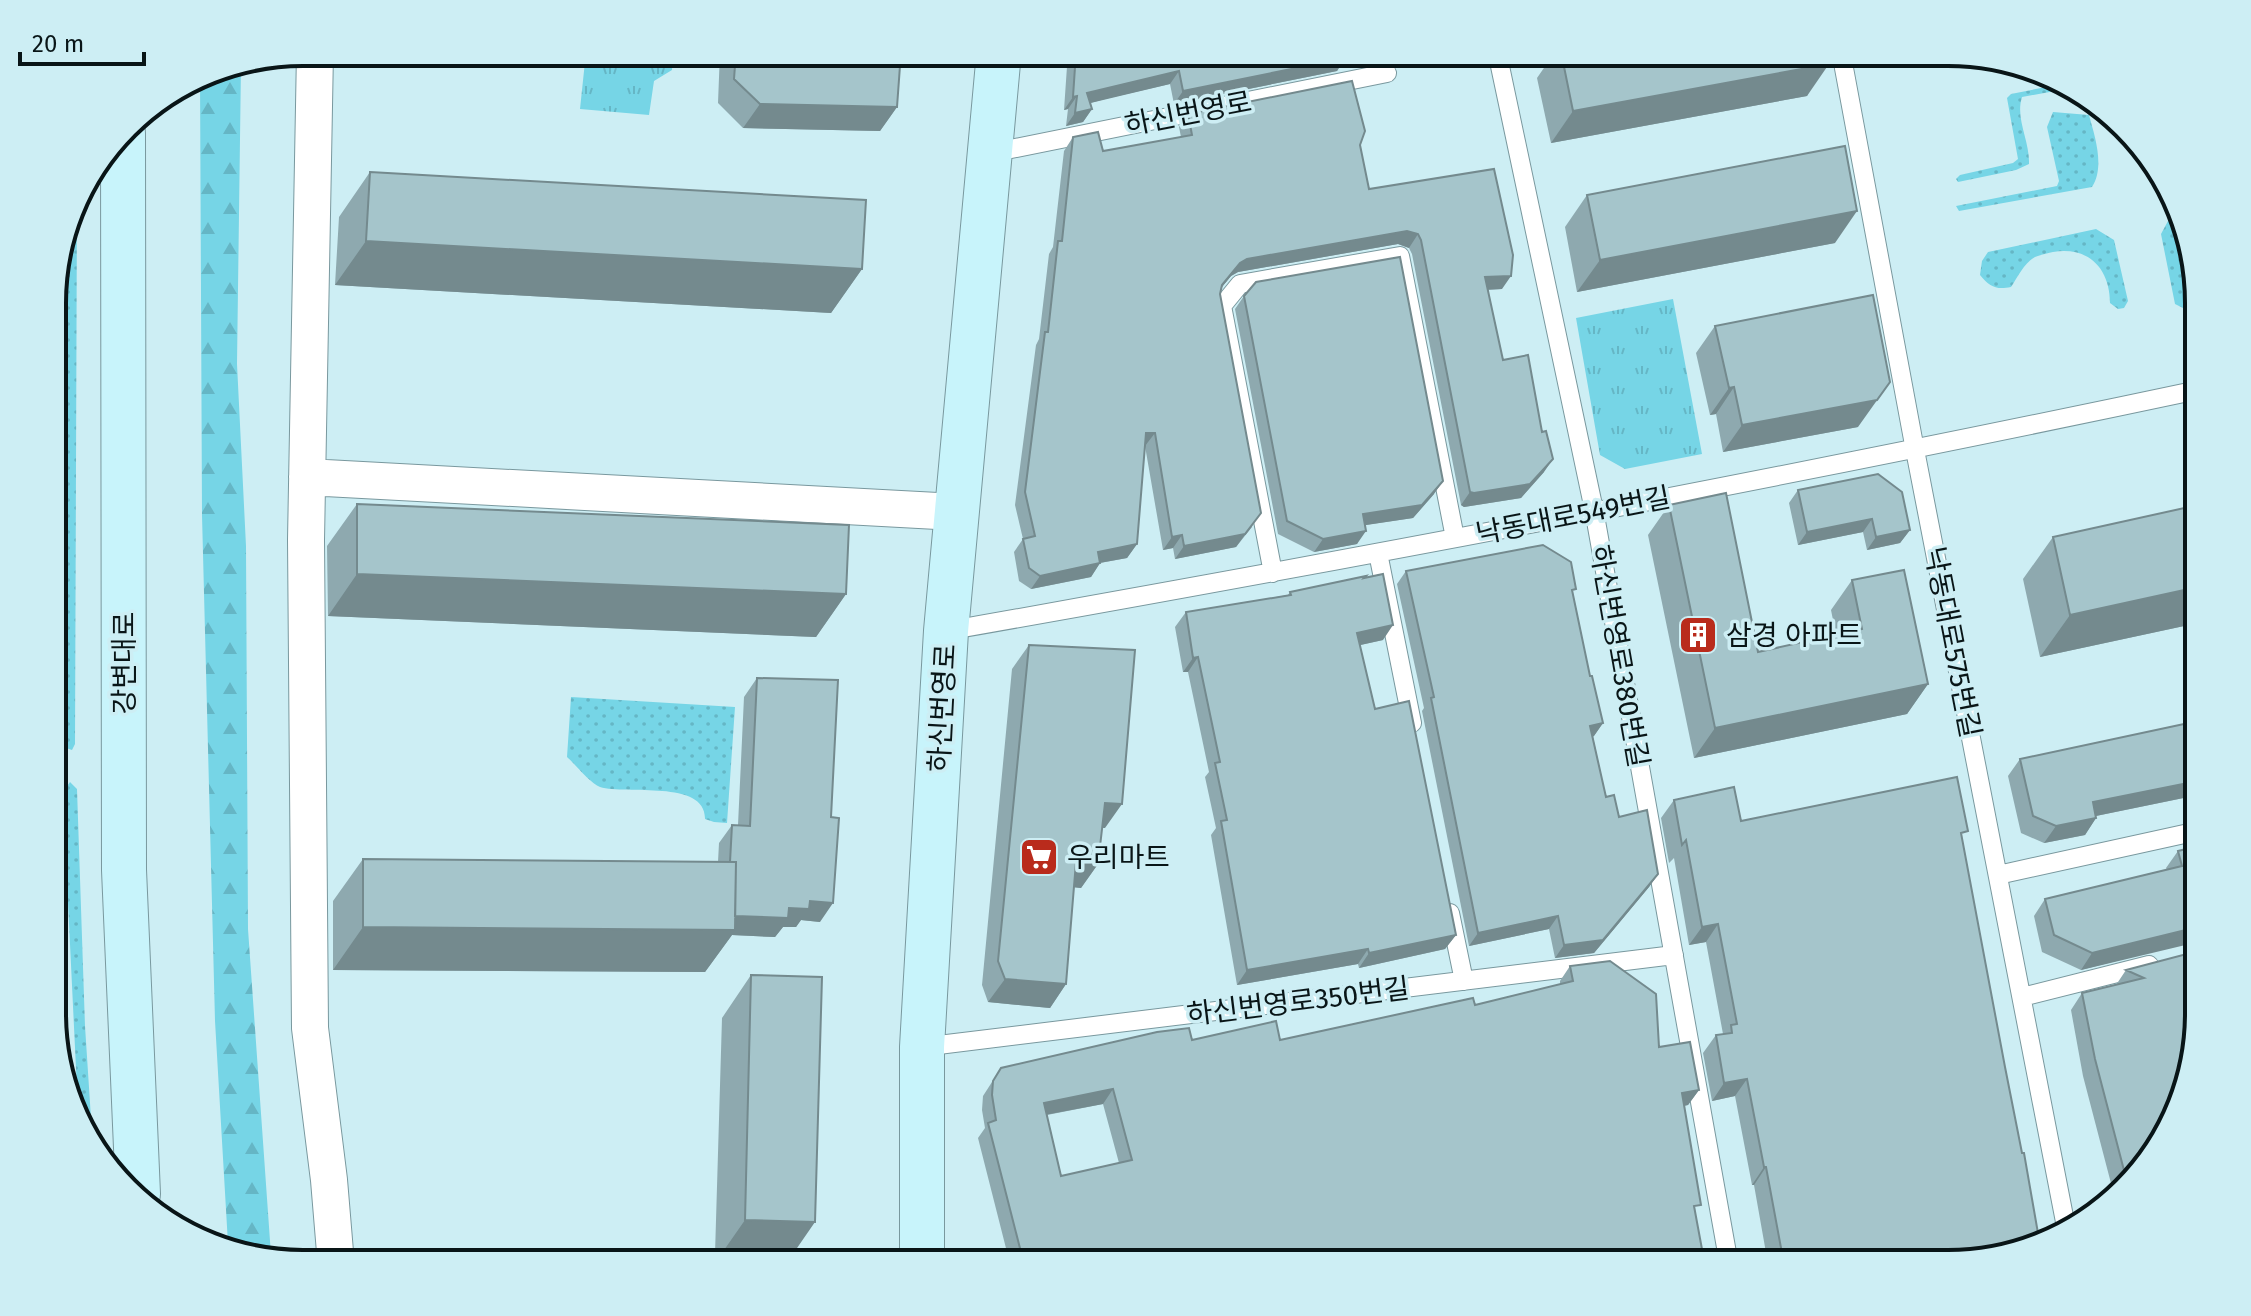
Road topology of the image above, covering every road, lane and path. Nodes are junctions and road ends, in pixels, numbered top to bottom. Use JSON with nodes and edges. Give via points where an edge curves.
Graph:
{"nodes":[{"id":1,"x":1500,"y":66,"type":"edge"},
{"id":2,"x":1844,"y":66,"type":"edge"},
{"id":3,"x":315,"y":67,"type":"edge"},
{"id":4,"x":997,"y":67,"type":"edge"},
{"id":5,"x":1387,"y":73,"type":"dead end"},
{"id":6,"x":123,"y":149,"type":"edge"},
{"id":7,"x":988,"y":154,"type":"junction"},
{"id":8,"x":2184,"y":393,"type":"edge"},
{"id":9,"x":1915,"y":450,"type":"junction"},
{"id":10,"x":307,"y":477,"type":"junction"},
{"id":11,"x":1594,"y":510,"type":"junction"},
{"id":12,"x":956,"y":512,"type":"junction"},
{"id":13,"x":1455,"y":538,"type":"junction"},
{"id":14,"x":1378,"y":553,"type":"junction"},
{"id":15,"x":1273,"y":573,"type":"junction"},
{"id":16,"x":946,"y":631,"type":"junction"},
{"id":17,"x":1415,"y":737,"type":"edge"},
{"id":18,"x":2184,"y":834,"type":"edge"},
{"id":19,"x":1998,"y":875,"type":"junction"},
{"id":20,"x":1445,"y":889,"type":"edge"},
{"id":21,"x":1674,"y":955,"type":"junction"},
{"id":22,"x":2169,"y":960,"type":"edge"},
{"id":23,"x":1464,"y":981,"type":"junction"},
{"id":24,"x":2022,"y":997,"type":"junction"},
{"id":25,"x":922,"y":1047,"type":"junction"},
{"id":26,"x":138,"y":1183,"type":"edge"},
{"id":27,"x":2065,"y":1219,"type":"edge"},
{"id":28,"x":1726,"y":1249,"type":"edge"},
{"id":29,"x":335,"y":1250,"type":"edge"},
{"id":30,"x":922,"y":1250,"type":"edge"}],
"edges":[{"from":1,"to":11,"type":"lane","name":"하신번영로380번길"},
{"from":2,"to":9,"type":"lane","name":"낙동대로575번길"},
{"from":3,"to":10,"type":"street"},
{"from":4,"to":7,"type":"street","name":"하신번영로"},
{"from":5,"to":7,"type":"lane","name":"하신번영로"},
{"from":6,"to":26,"type":"street","name":"강변대로","via":[[124,870]]},
{"from":7,"to":12,"type":"street","name":"하신번영로"},
{"from":8,"to":9,"type":"lane","name":"낙동대로549번길"},
{"from":9,"to":11,"type":"lane","name":"낙동대로549번길"},
{"from":9,"to":19,"type":"lane","name":"낙동대로575번길"},
{"from":10,"to":12,"type":"street"},
{"from":10,"to":29,"type":"street","via":[[310,1028]]},
{"from":11,"to":13,"type":"lane","name":"낙동대로549번길"},
{"from":11,"to":21,"type":"lane","name":"하신번영로380번길"},
{"from":12,"to":16,"type":"street","name":"하신번영로"},
{"from":13,"to":14,"type":"lane","name":"낙동대로549번길"},
{"from":13,"to":15,"type":"lane","via":[[1400,256],[1240,284],[1222,306]]},
{"from":14,"to":15,"type":"lane","name":"낙동대로549번길"},
{"from":14,"to":17,"type":"lane"},
{"from":15,"to":16,"type":"lane","name":"낙동대로549번길"},
{"from":16,"to":25,"type":"street","name":"하신번영로"},
{"from":18,"to":19,"type":"lane"},
{"from":19,"to":24,"type":"lane","name":"낙동대로575번길"},
{"from":20,"to":23,"type":"lane"},
{"from":21,"to":23,"type":"lane","name":"하신번영로350번길"},
{"from":21,"to":28,"type":"lane","name":"하신번영로380번길"},
{"from":22,"to":24,"type":"lane"},
{"from":23,"to":25,"type":"lane","name":"하신번영로350번길"},
{"from":24,"to":27,"type":"lane","name":"낙동대로575번길"},
{"from":25,"to":30,"type":"street","name":"하신번영로"}]}
